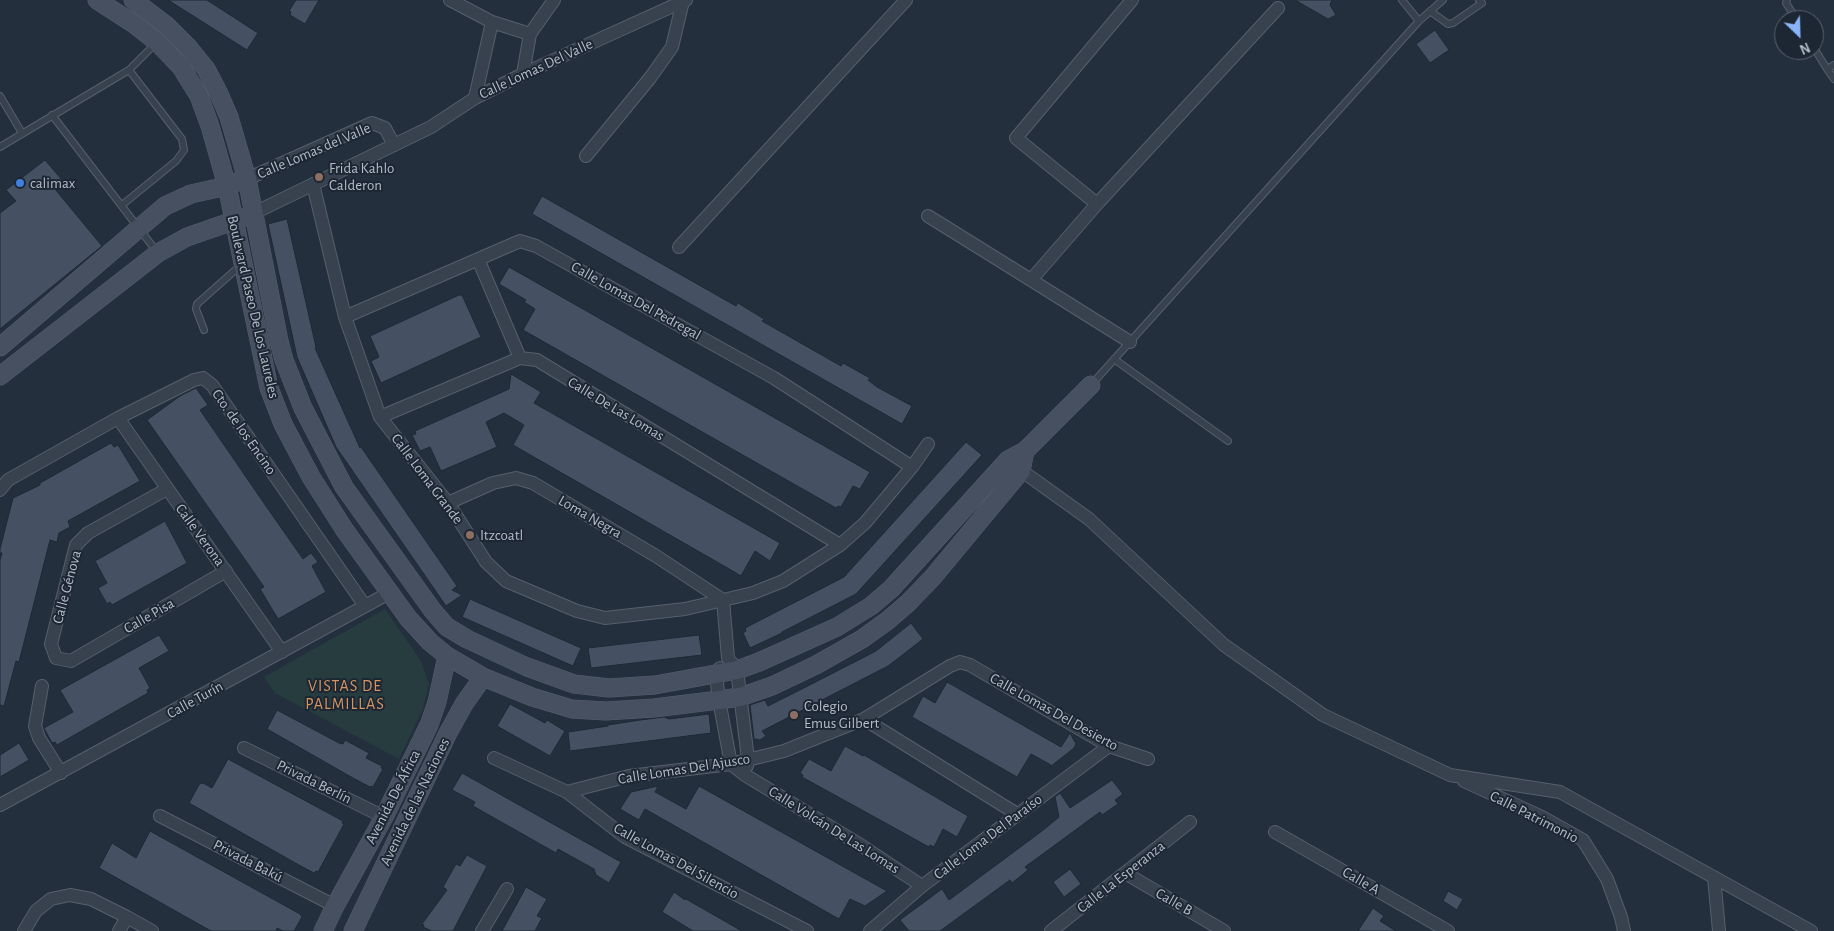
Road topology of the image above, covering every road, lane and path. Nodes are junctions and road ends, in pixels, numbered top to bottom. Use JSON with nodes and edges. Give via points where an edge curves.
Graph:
{"nodes":[{"id":1,"x":96,"y":0,"type":"edge"},
{"id":2,"x":132,"y":0,"type":"edge"},
{"id":3,"x":450,"y":0,"type":"edge"},
{"id":4,"x":554,"y":0,"type":"edge"},
{"id":5,"x":906,"y":0,"type":"edge"},
{"id":6,"x":1132,"y":0,"type":"edge"},
{"id":7,"x":1402,"y":0,"type":"edge"},
{"id":8,"x":1443,"y":0,"type":"edge"},
{"id":9,"x":685,"y":1,"type":"edge"},
{"id":10,"x":1482,"y":1,"type":"edge"},
{"id":11,"x":1278,"y":8,"type":"dead end"},
{"id":12,"x":1430,"y":11,"type":"junction"},
{"id":13,"x":1419,"y":21,"type":"junction"},
{"id":14,"x":492,"y":22,"type":"junction"},
{"id":15,"x":530,"y":34,"type":"junction"},
{"id":16,"x":157,"y":42,"type":"junction"},
{"id":17,"x":1821,"y":60,"type":"edge"},
{"id":18,"x":1834,"y":65,"type":"edge"},
{"id":19,"x":1827,"y":69,"type":"junction"},
{"id":20,"x":129,"y":70,"type":"junction"},
{"id":21,"x":523,"y":74,"type":"junction"},
{"id":22,"x":1834,"y":79,"type":"edge"},
{"id":23,"x":0,"y":96,"type":"edge"},
{"id":24,"x":475,"y":98,"type":"junction"},
{"id":25,"x":52,"y":115,"type":"junction"},
{"id":26,"x":22,"y":133,"type":"junction"},
{"id":27,"x":394,"y":146,"type":"junction"},
{"id":28,"x":0,"y":147,"type":"edge"},
{"id":29,"x":586,"y":156,"type":"dead end"},
{"id":30,"x":247,"y":179,"type":"junction"},
{"id":31,"x":313,"y":184,"type":"junction"},
{"id":32,"x":227,"y":186,"type":"junction"},
{"id":33,"x":1096,"y":204,"type":"junction"},
{"id":34,"x":122,"y":205,"type":"junction"},
{"id":35,"x":254,"y":213,"type":"junction"},
{"id":36,"x":928,"y":216,"type":"dead end"},
{"id":37,"x":233,"y":221,"type":"junction"},
{"id":38,"x":138,"y":228,"type":"junction"},
{"id":39,"x":679,"y":247,"type":"dead end"},
{"id":40,"x":158,"y":253,"type":"junction"},
{"id":41,"x":478,"y":259,"type":"junction"},
{"id":42,"x":242,"y":264,"type":"junction"},
{"id":43,"x":1031,"y":280,"type":"junction"},
{"id":44,"x":345,"y":317,"type":"junction"},
{"id":45,"x":204,"y":330,"type":"dead end"},
{"id":46,"x":1130,"y":342,"type":"junction"},
{"id":47,"x":0,"y":346,"type":"edge"},
{"id":48,"x":520,"y":358,"type":"junction"},
{"id":49,"x":1114,"y":359,"type":"junction"},
{"id":50,"x":0,"y":376,"type":"edge"},
{"id":51,"x":1090,"y":385,"type":"joint"},
{"id":52,"x":380,"y":417,"type":"junction"},
{"id":53,"x":118,"y":418,"type":"junction"},
{"id":54,"x":1228,"y":441,"type":"dead end"},
{"id":55,"x":928,"y":444,"type":"dead end"},
{"id":56,"x":1014,"y":465,"type":"junction"},
{"id":57,"x":912,"y":467,"type":"junction"},
{"id":58,"x":167,"y":489,"type":"junction"},
{"id":59,"x":0,"y":490,"type":"edge"},
{"id":60,"x":448,"y":504,"type":"junction"},
{"id":61,"x":840,"y":546,"type":"junction"},
{"id":62,"x":226,"y":571,"type":"junction"},
{"id":63,"x":389,"y":593,"type":"junction"},
{"id":64,"x":723,"y":600,"type":"junction"},
{"id":65,"x":365,"y":606,"type":"junction"},
{"id":66,"x":282,"y":652,"type":"junction"},
{"id":67,"x":447,"y":656,"type":"junction"},
{"id":68,"x":71,"y":661,"type":"joint"},
{"id":69,"x":960,"y":662,"type":"joint"},
{"id":70,"x":732,"y":664,"type":"junction"},
{"id":71,"x":716,"y":674,"type":"junction"},
{"id":72,"x":483,"y":677,"type":"junction"},
{"id":73,"x":42,"y":686,"type":"dead end"},
{"id":74,"x":740,"y":697,"type":"junction"},
{"id":75,"x":719,"y":700,"type":"junction"},
{"id":76,"x":864,"y":718,"type":"junction"},
{"id":77,"x":1109,"y":746,"type":"junction"},
{"id":78,"x":244,"y":748,"type":"dead end"},
{"id":79,"x":494,"y":758,"type":"dead end"},
{"id":80,"x":748,"y":759,"type":"junction"},
{"id":81,"x":1148,"y":759,"type":"dead end"},
{"id":82,"x":731,"y":764,"type":"junction"},
{"id":83,"x":61,"y":773,"type":"junction"},
{"id":84,"x":745,"y":775,"type":"junction"},
{"id":85,"x":1450,"y":775,"type":"junction"},
{"id":86,"x":567,"y":792,"type":"junction"},
{"id":87,"x":0,"y":805,"type":"edge"},
{"id":88,"x":1017,"y":814,"type":"junction"},
{"id":89,"x":160,"y":816,"type":"dead end"},
{"id":90,"x":384,"y":817,"type":"junction"},
{"id":91,"x":1190,"y":822,"type":"dead end"},
{"id":92,"x":1275,"y":832,"type":"dead end"},
{"id":93,"x":1125,"y":874,"type":"junction"},
{"id":94,"x":1714,"y":877,"type":"junction"},
{"id":95,"x":922,"y":886,"type":"junction"},
{"id":96,"x":507,"y":889,"type":"dead end"},
{"id":97,"x":335,"y":906,"type":"junction"},
{"id":98,"x":127,"y":917,"type":"junction"},
{"id":99,"x":1444,"y":930,"type":"edge"},
{"id":100,"x":24,"y":931,"type":"edge"},
{"id":101,"x":119,"y":931,"type":"edge"},
{"id":102,"x":152,"y":931,"type":"edge"},
{"id":103,"x":323,"y":931,"type":"edge"},
{"id":104,"x":353,"y":931,"type":"edge"},
{"id":105,"x":482,"y":931,"type":"edge"},
{"id":106,"x":807,"y":931,"type":"edge"},
{"id":107,"x":870,"y":931,"type":"edge"},
{"id":108,"x":1051,"y":931,"type":"edge"},
{"id":109,"x":1224,"y":931,"type":"edge"},
{"id":110,"x":1624,"y":931,"type":"edge"},
{"id":111,"x":1719,"y":931,"type":"edge"},
{"id":112,"x":1811,"y":931,"type":"edge"}],
"edges":[{"from":1,"to":16,"type":"street","name":"Boulevard Paseo De Los Laureles"},
{"from":2,"to":30,"type":"street","name":"Boulevard Paseo De Los Laureles","via":[[166,25],[206,69],[229,117]]},
{"from":3,"to":14,"type":"street"},
{"from":4,"to":15,"type":"street"},
{"from":5,"to":39,"type":"street"},
{"from":6,"to":33,"type":"street","via":[[1016,138]]},
{"from":7,"to":13,"type":"lane"},
{"from":8,"to":12,"type":"lane"},
{"from":9,"to":21,"type":"street","name":"Calle Lomas Del Valle"},
{"from":9,"to":29,"type":"street","via":[[672,47]]},
{"from":10,"to":12,"type":"lane","via":[[1448,24]]},
{"from":11,"to":33,"type":"street"},
{"from":12,"to":13,"type":"lane"},
{"from":13,"to":46,"type":"lane"},
{"from":14,"to":15,"type":"street"},
{"from":14,"to":24,"type":"street"},
{"from":15,"to":21,"type":"street"},
{"from":16,"to":20,"type":"lane"},
{"from":16,"to":32,"type":"street","name":"Boulevard Paseo De Los Laureles","via":[[181,67],[199,96]]},
{"from":17,"to":19,"type":"lane"},
{"from":18,"to":19,"type":"lane"},
{"from":19,"to":22,"type":"lane"},
{"from":20,"to":25,"type":"lane"},
{"from":20,"to":34,"type":"lane","via":[[182,139],[184,150],[176,161]]},
{"from":21,"to":24,"type":"street","name":"Calle Lomas Del Valle"},
{"from":23,"to":26,"type":"lane"},
{"from":24,"to":27,"type":"street","name":"Calle Lomas Del Valle","via":[[431,127]]},
{"from":25,"to":26,"type":"lane"},
{"from":25,"to":34,"type":"lane"},
{"from":26,"to":28,"type":"lane"},
{"from":27,"to":30,"type":"street","name":"Calle Lomas del Valle","via":[[385,128],[372,123]]},
{"from":27,"to":31,"type":"street","name":"Calle Lomas del Valle"},
{"from":30,"to":32,"type":"street","name":"Calle Lomas del Valle"},
{"from":30,"to":35,"type":"street","name":"Boulevard Paseo De Los Laureles"},
{"from":31,"to":35,"type":"street","name":"Calle Lomas del Valle"},
{"from":31,"to":44,"type":"street","name":"Calle Loma Grande"},
{"from":32,"to":37,"type":"street","name":"Boulevard Paseo De Los Laureles"},
{"from":32,"to":38,"type":"street","name":"Calle Lomas del Valle","via":[[191,194],[165,206]]},
{"from":33,"to":43,"type":"street"},
{"from":34,"to":38,"type":"lane"},
{"from":35,"to":37,"type":"street","name":"Calle Lomas del Valle"},
{"from":35,"to":71,"type":"street","name":"Boulevard Paseo De Los Laureles","via":[[279,341],[303,408],[344,487],[447,627],[527,667],[574,684],[609,688],[655,685]]},
{"from":36,"to":43,"type":"street"},
{"from":37,"to":40,"type":"street","name":"Calle Lomas del Valle","via":[[187,237]]},
{"from":37,"to":42,"type":"street","name":"Boulevard Paseo De Los Laureles"},
{"from":38,"to":40,"type":"lane"},
{"from":38,"to":47,"type":"street","name":"Calle Lomas del Valle"},
{"from":40,"to":50,"type":"street","name":"Calle Lomas del Valle"},
{"from":41,"to":44,"type":"street","name":"Calle Lomas Del Pedregal"},
{"from":41,"to":48,"type":"street"},
{"from":41,"to":57,"type":"street","name":"Calle Lomas Del Pedregal","via":[[520,241],[536,246],[774,378]]},
{"from":42,"to":45,"type":"lane","via":[[197,304]]},
{"from":42,"to":63,"type":"street","name":"Boulevard Paseo De Los Laureles","via":[[270,388],[283,424],[334,514]]},
{"from":43,"to":46,"type":"street"},
{"from":44,"to":52,"type":"street","name":"Calle Loma Grande"},
{"from":46,"to":49,"type":"lane"},
{"from":48,"to":52,"type":"street"},
{"from":48,"to":61,"type":"street","name":"Calle De Las Lomas","via":[[537,360]]},
{"from":49,"to":51,"type":"lane"},
{"from":49,"to":54,"type":"lane"},
{"from":51,"to":56,"type":"street"},
{"from":52,"to":60,"type":"street","name":"Calle Loma Grande"},
{"from":53,"to":58,"type":"street","name":"Calle Verona"},
{"from":53,"to":59,"type":"street","name":"Cto. de los Encino","via":[[8,480]]},
{"from":53,"to":65,"type":"street","name":"Cto. de los Encino","via":[[203,378],[212,385]]},
{"from":55,"to":57,"type":"street","name":"Calle Loma Grande"},
{"from":56,"to":70,"type":"street","name":"Boulevard Paseo De Los Laureles","via":[[891,589],[870,606],[837,627],[759,662]]},
{"from":56,"to":74,"type":"street","name":"Boulevard Paseo De Los Laureles","via":[[933,577],[887,621],[816,665]]},
{"from":56,"to":85,"type":"street","name":"Calle Patrimonio","via":[[1089,519],[1224,645],[1315,710]]},
{"from":57,"to":61,"type":"street","name":"Calle Loma Grande","via":[[865,523]]},
{"from":58,"to":62,"type":"street","name":"Calle Verona"},
{"from":58,"to":68,"type":"street","name":"Calle Génova","via":[[88,533],[76,545],[51,644],[56,658]]},
{"from":60,"to":64,"type":"street","name":"Loma Negra","via":[[493,483],[516,478],[533,483]]},
{"from":60,"to":64,"type":"street","name":"Calle Loma Grande","via":[[486,562],[506,581],[591,616],[637,616],[685,610]]},
{"from":61,"to":64,"type":"street","name":"Calle Loma Grande","via":[[783,581]]},
{"from":62,"to":66,"type":"street","name":"Calle Verona"},
{"from":62,"to":68,"type":"street","name":"Calle Pisa"},
{"from":63,"to":65,"type":"street","name":"Calle Turín"},
{"from":63,"to":67,"type":"street","name":"Boulevard Paseo De Los Laureles","via":[[430,642]]},
{"from":64,"to":70,"type":"street"},
{"from":65,"to":66,"type":"street","name":"Calle Turín"},
{"from":66,"to":83,"type":"street","name":"Calle Turín"},
{"from":67,"to":72,"type":"street","name":"Boulevard Paseo De Los Laureles"},
{"from":67,"to":90,"type":"street","name":"Avenida De África","via":[[430,724]]},
{"from":69,"to":76,"type":"street","name":"Calle Lomas Del Ajusco"},
{"from":69,"to":77,"type":"street","name":"Calle Lomas Del Desierto"},
{"from":70,"to":71,"type":"street","name":"Boulevard Paseo De Los Laureles"},
{"from":70,"to":74,"type":"street"},
{"from":71,"to":75,"type":"street"},
{"from":72,"to":75,"type":"street","name":"Boulevard Paseo De Los Laureles","via":[[572,709],[606,711]]},
{"from":72,"to":104,"type":"street","name":"Avenida de las Naciones","via":[[448,733]]},
{"from":73,"to":83,"type":"street","via":[[35,726]]},
{"from":74,"to":75,"type":"street","name":"Boulevard Paseo De Los Laureles"},
{"from":74,"to":80,"type":"street"},
{"from":75,"to":82,"type":"street"},
{"from":76,"to":80,"type":"street","name":"Calle Lomas Del Ajusco","via":[[784,751]]},
{"from":76,"to":88,"type":"street"},
{"from":77,"to":81,"type":"street","name":"Calle Lomas Del Desierto"},
{"from":77,"to":88,"type":"street","name":"Calle Loma Del Paraíso"},
{"from":78,"to":90,"type":"street","name":"Privada Berlín"},
{"from":79,"to":86,"type":"street","name":"Calle Lomas Del Silencio"},
{"from":80,"to":82,"type":"street","name":"Calle Lomas Del Ajusco"},
{"from":80,"to":84,"type":"street"},
{"from":82,"to":84,"type":"street","name":"Calle Volcán De Las Lomas"},
{"from":82,"to":86,"type":"street","name":"Calle Lomas Del Ajusco","via":[[629,776]]},
{"from":83,"to":87,"type":"street","name":"Calle Turín"},
{"from":84,"to":95,"type":"street","name":"Calle Volcán De Las Lomas"},
{"from":85,"to":94,"type":"street","via":[[1560,792]]},
{"from":85,"to":110,"type":"street","name":"Calle Patrimonio","via":[[1542,817],[1583,840],[1607,879]]},
{"from":86,"to":106,"type":"street","name":"Calle Lomas Del Silencio","via":[[625,837]]},
{"from":88,"to":95,"type":"street","name":"Calle Loma Del Paraíso"},
{"from":89,"to":97,"type":"street","name":"Privada Bakú"},
{"from":90,"to":97,"type":"street","name":"Avenida De África"},
{"from":91,"to":93,"type":"street","name":"Calle La Esperanza"},
{"from":92,"to":99,"type":"street","name":"Calle A"},
{"from":93,"to":108,"type":"street","name":"Calle La Esperanza"},
{"from":93,"to":109,"type":"street","name":"Calle B"},
{"from":94,"to":111,"type":"street"},
{"from":94,"to":112,"type":"street"},
{"from":95,"to":107,"type":"street","name":"Calle Loma Del Paraíso"},
{"from":96,"to":105,"type":"street"},
{"from":97,"to":103,"type":"street","name":"Avenida De África"},
{"from":98,"to":100,"type":"street","via":[[91,899],[70,895],[51,899],[36,911]]},
{"from":98,"to":101,"type":"street"},
{"from":98,"to":102,"type":"street"}]}
